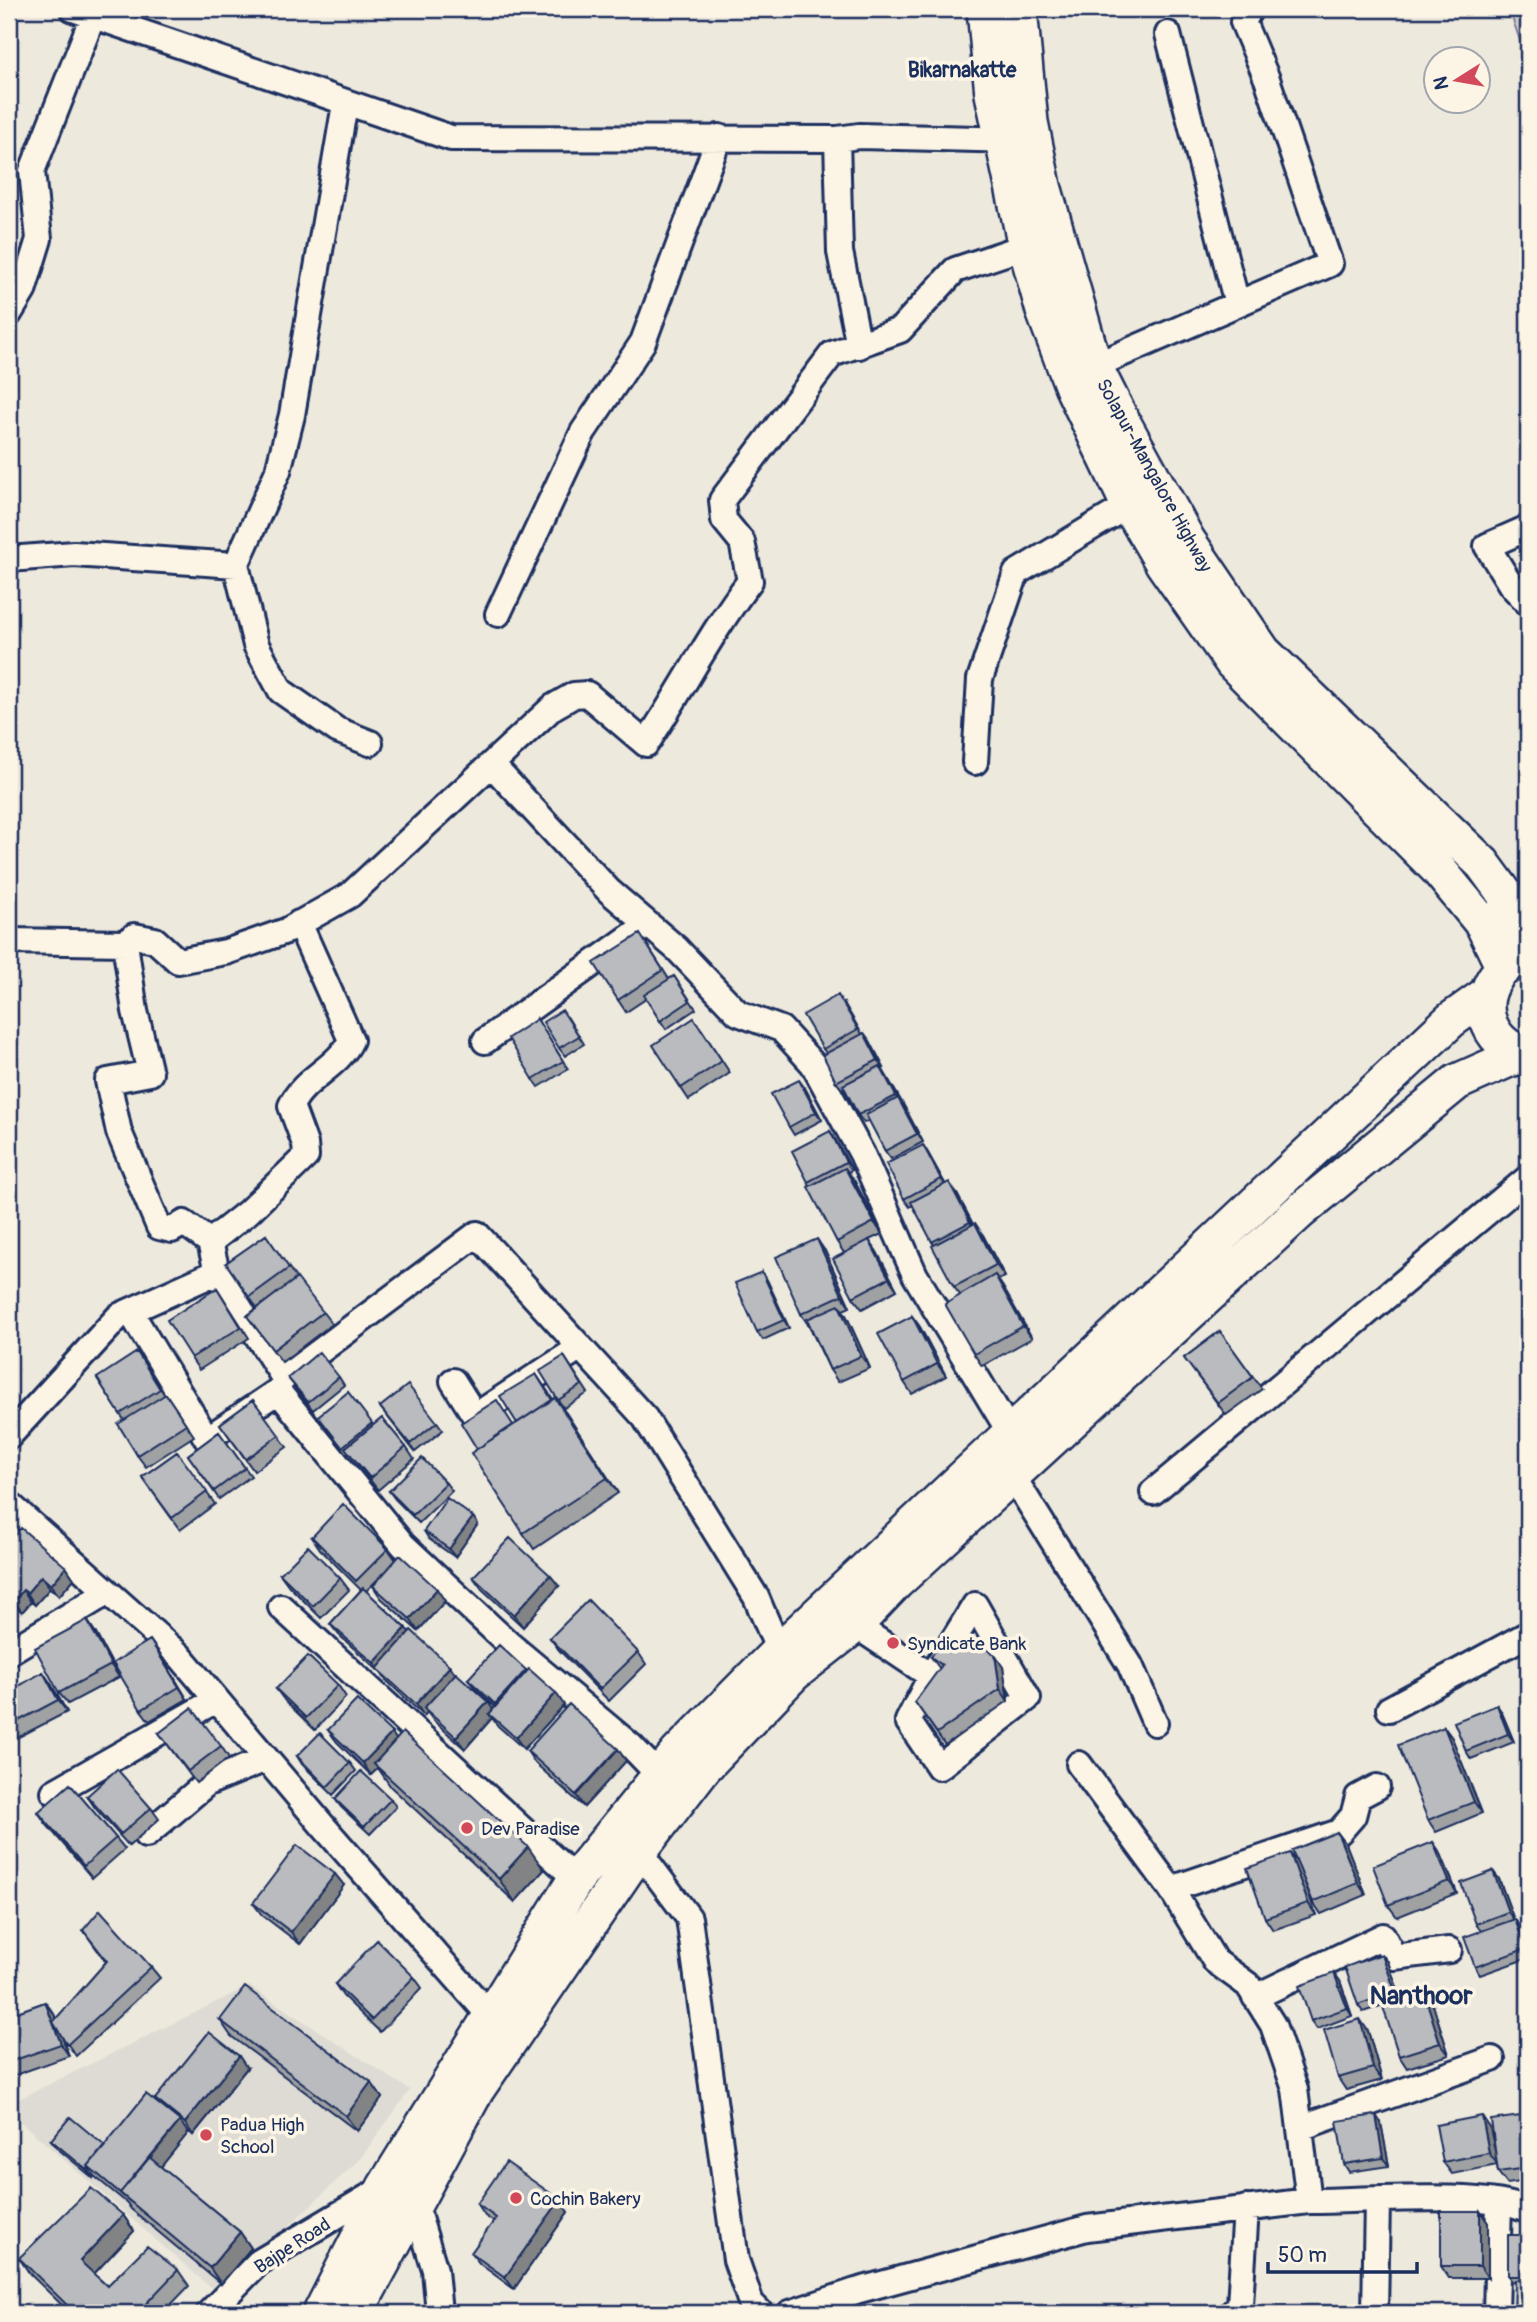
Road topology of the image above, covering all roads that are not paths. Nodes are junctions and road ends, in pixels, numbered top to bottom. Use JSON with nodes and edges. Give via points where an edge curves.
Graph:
{"nodes":[{"id":1,"x":985,"y":9,"type":"edge"},
{"id":2,"x":1019,"y":9,"type":"edge"},
{"id":3,"x":1251,"y":9,"type":"edge"},
{"id":4,"x":83,"y":12,"type":"edge"},
{"id":5,"x":1168,"y":34,"type":"dead end"},
{"id":6,"x":345,"y":104,"type":"junction"},
{"id":7,"x":719,"y":137,"type":"junction"},
{"id":8,"x":837,"y":139,"type":"junction"},
{"id":9,"x":1018,"y":140,"type":"junction"},
{"id":10,"x":1026,"y":246,"type":"junction"},
{"id":11,"x":1237,"y":304,"type":"junction"},
{"id":12,"x":9,"y":314,"type":"edge"},
{"id":13,"x":859,"y":346,"type":"junction"},
{"id":14,"x":1094,"y":366,"type":"junction"},
{"id":15,"x":1129,"y":505,"type":"junction"},
{"id":16,"x":1528,"y":528,"type":"edge"},
{"id":17,"x":9,"y":559,"type":"edge"},
{"id":18,"x":236,"y":565,"type":"junction"},
{"id":19,"x":1528,"y":603,"type":"edge"},
{"id":20,"x":498,"y":614,"type":"dead end"},
{"id":21,"x":370,"y":743,"type":"dead end"},
{"id":22,"x":975,"y":762,"type":"dead end"},
{"id":23,"x":492,"y":765,"type":"junction"},
{"id":24,"x":299,"y":923,"type":"junction"},
{"id":25,"x":648,"y":924,"type":"junction"},
{"id":26,"x":9,"y":941,"type":"edge"},
{"id":27,"x":125,"y":943,"type":"junction"},
{"id":28,"x":1509,"y":971,"type":"edge"},
{"id":29,"x":485,"y":1041,"type":"dead end"},
{"id":30,"x":1527,"y":1055,"type":"edge"},
{"id":31,"x":1528,"y":1178,"type":"edge"},
{"id":32,"x":210,"y":1242,"type":"junction"},
{"id":33,"x":218,"y":1272,"type":"junction"},
{"id":34,"x":130,"y":1311,"type":"junction"},
{"id":35,"x":579,"y":1348,"type":"junction"},
{"id":36,"x":453,"y":1381,"type":"dead end"},
{"id":37,"x":9,"y":1436,"type":"edge"},
{"id":38,"x":1012,"y":1436,"type":"junction"},
{"id":39,"x":1012,"y":1475,"type":"junction"},
{"id":40,"x":1153,"y":1492,"type":"dead end"},
{"id":41,"x":9,"y":1504,"type":"edge"},
{"id":42,"x":108,"y":1592,"type":"junction"},
{"id":43,"x":281,"y":1607,"type":"dead end"},
{"id":44,"x":855,"y":1625,"type":"junction"},
{"id":45,"x":1528,"y":1634,"type":"edge"},
{"id":46,"x":779,"y":1651,"type":"junction"},
{"id":47,"x":9,"y":1652,"type":"edge"},
{"id":48,"x":931,"y":1676,"type":"junction"},
{"id":49,"x":216,"y":1700,"type":"junction"},
{"id":50,"x":1389,"y":1709,"type":"dead end"},
{"id":51,"x":1155,"y":1723,"type":"dead end"},
{"id":52,"x":266,"y":1759,"type":"junction"},
{"id":53,"x":1079,"y":1764,"type":"dead end"},
{"id":54,"x":659,"y":1775,"type":"junction"},
{"id":55,"x":1377,"y":1787,"type":"dead end"},
{"id":56,"x":54,"y":1792,"type":"dead end"},
{"id":57,"x":146,"y":1835,"type":"dead end"},
{"id":58,"x":639,"y":1851,"type":"junction"},
{"id":59,"x":576,"y":1879,"type":"junction"},
{"id":60,"x":1171,"y":1889,"type":"junction"},
{"id":61,"x":1449,"y":1950,"type":"dead end"},
{"id":62,"x":1255,"y":1997,"type":"junction"},
{"id":63,"x":491,"y":2017,"type":"junction"},
{"id":64,"x":1492,"y":2059,"type":"dead end"},
{"id":65,"x":1300,"y":2128,"type":"junction"},
{"id":66,"x":399,"y":2195,"type":"junction"},
{"id":67,"x":1377,"y":2200,"type":"junction"},
{"id":68,"x":1309,"y":2201,"type":"junction"},
{"id":69,"x":1499,"y":2203,"type":"junction"},
{"id":70,"x":1246,"y":2208,"type":"junction"},
{"id":71,"x":1528,"y":2211,"type":"edge"},
{"id":72,"x":209,"y":2313,"type":"edge"},
{"id":73,"x":321,"y":2313,"type":"edge"},
{"id":74,"x":355,"y":2313,"type":"edge"},
{"id":75,"x":439,"y":2313,"type":"edge"},
{"id":76,"x":761,"y":2313,"type":"edge"},
{"id":77,"x":790,"y":2313,"type":"edge"},
{"id":78,"x":1231,"y":2313,"type":"edge"},
{"id":79,"x":1375,"y":2313,"type":"edge"},
{"id":80,"x":1496,"y":2313,"type":"edge"}],
"edges":[{"from":1,"to":9,"type":"highway","via":[[993,94]]},
{"from":2,"to":9,"type":"highway","name":"Solapur-Mangalore Highway"},
{"from":3,"to":11,"type":"street","via":[[1243,23],[1267,79],[1330,264]]},
{"from":4,"to":6,"type":"street"},
{"from":4,"to":12,"type":"street","via":[[32,171],[39,239],[23,291]]},
{"from":5,"to":11,"type":"street"},
{"from":6,"to":7,"type":"street","via":[[451,138]]},
{"from":6,"to":18,"type":"street","via":[[292,415],[278,471]]},
{"from":7,"to":8,"type":"street"},
{"from":7,"to":20,"type":"street","via":[[643,342],[583,432]]},
{"from":8,"to":9,"type":"street"},
{"from":8,"to":13,"type":"street","via":[[839,252]]},
{"from":9,"to":10,"type":"highway"},
{"from":9,"to":14,"type":"highway","name":"Solapur-Mangalore Highway"},
{"from":10,"to":13,"type":"street","via":[[955,270],[900,330]]},
{"from":10,"to":15,"type":"highway","via":[[1074,390]]},
{"from":11,"to":14,"type":"street"},
{"from":13,"to":23,"type":"street","via":[[832,354],[722,500],[724,520],[742,542],[750,581],[726,612],[646,744],[587,694],[574,695],[553,707]]},
{"from":14,"to":28,"type":"highway","name":"Solapur-Mangalore Highway","via":[[1187,540],[1263,652],[1483,864],[1505,894]]},
{"from":15,"to":22,"type":"street","via":[[1016,573],[980,679]]},
{"from":15,"to":28,"type":"highway","via":[[1233,663],[1438,869],[1483,923]]},
{"from":16,"to":19,"type":"street","via":[[1487,546]]},
{"from":17,"to":18,"type":"street","via":[[75,554]]},
{"from":18,"to":21,"type":"street","via":[[256,645],[281,691],[337,730]]},
{"from":23,"to":24,"type":"street","via":[[350,895]]},
{"from":23,"to":25,"type":"street","via":[[609,891]]},
{"from":24,"to":27,"type":"street","via":[[226,952],[178,961],[155,940],[134,936]]},
{"from":24,"to":32,"type":"street","via":[[351,1040],[345,1054],[296,1095],[291,1106],[306,1156]]},
{"from":25,"to":29,"type":"street"},
{"from":25,"to":38,"type":"street","via":[[738,1013],[780,1029],[813,1064],[862,1154],[915,1275]]},
{"from":26,"to":27,"type":"street"},
{"from":27,"to":32,"type":"street","via":[[150,1073],[108,1081],[119,1132],[159,1227],[172,1230],[184,1223]]},
{"from":28,"to":30,"type":"highway","via":[[1485,1011],[1494,1033],[1511,1050]]},
{"from":28,"to":38,"type":"highway","via":[[1451,1020]]},
{"from":30,"to":39,"type":"highway","via":[[1457,1082],[1299,1212]]},
{"from":31,"to":40,"type":"street"},
{"from":32,"to":33,"type":"street"},
{"from":33,"to":34,"type":"street"},
{"from":33,"to":35,"type":"street","via":[[284,1378],[477,1234]]},
{"from":34,"to":37,"type":"street","via":[[119,1316]]},
{"from":34,"to":54,"type":"street","via":[[207,1439],[278,1391],[403,1545]]},
{"from":35,"to":36,"type":"street","via":[[475,1416]]},
{"from":35,"to":46,"type":"street","via":[[645,1418],[756,1597]]},
{"from":38,"to":46,"type":"highway"},
{"from":39,"to":44,"type":"highway"},
{"from":39,"to":51,"type":"street","via":[[1130,1665]]},
{"from":41,"to":42,"type":"street","via":[[23,1530]]},
{"from":42,"to":47,"type":"street"},
{"from":42,"to":49,"type":"street","via":[[179,1655]]},
{"from":43,"to":59,"type":"street"},
{"from":44,"to":48,"type":"street"},
{"from":44,"to":58,"type":"highway","via":[[793,1673],[703,1768]]},
{"from":45,"to":50,"type":"street"},
{"from":46,"to":54,"type":"highway"},
{"from":48,"to":48,"type":"street","via":[[975,1605],[1028,1698],[939,1767],[908,1721]]},
{"from":49,"to":52,"type":"street"},
{"from":49,"to":56,"type":"street"},
{"from":52,"to":57,"type":"street","via":[[207,1783]]},
{"from":52,"to":63,"type":"street"},
{"from":53,"to":60,"type":"street"},
{"from":54,"to":59,"type":"highway"},
{"from":55,"to":60,"type":"street","via":[[1358,1797],[1353,1816],[1339,1832]]},
{"from":58,"to":66,"type":"highway"},
{"from":58,"to":76,"type":"street","via":[[689,1918],[736,2260],[751,2303]]},
{"from":59,"to":63,"type":"highway"},
{"from":60,"to":62,"type":"street","via":[[1215,1961],[1248,1985]]},
{"from":61,"to":62,"type":"street","via":[[1394,1957],[1383,1936]]},
{"from":62,"to":65,"type":"street","via":[[1273,2025],[1296,2089]]},
{"from":63,"to":66,"type":"highway"},
{"from":64,"to":65,"type":"street"},
{"from":65,"to":68,"type":"street"},
{"from":66,"to":72,"type":"street","name":"Bajpe Road","via":[[260,2262]]},
{"from":66,"to":73,"type":"highway"},
{"from":66,"to":74,"type":"highway"},
{"from":66,"to":75,"type":"street","via":[[435,2270]]},
{"from":67,"to":68,"type":"street"},
{"from":67,"to":69,"type":"street"},
{"from":67,"to":79,"type":"street"},
{"from":68,"to":70,"type":"street"},
{"from":69,"to":71,"type":"street"},
{"from":69,"to":80,"type":"street"},
{"from":70,"to":77,"type":"street","via":[[1087,2228]]},
{"from":70,"to":78,"type":"street","via":[[1240,2305]]}]}
